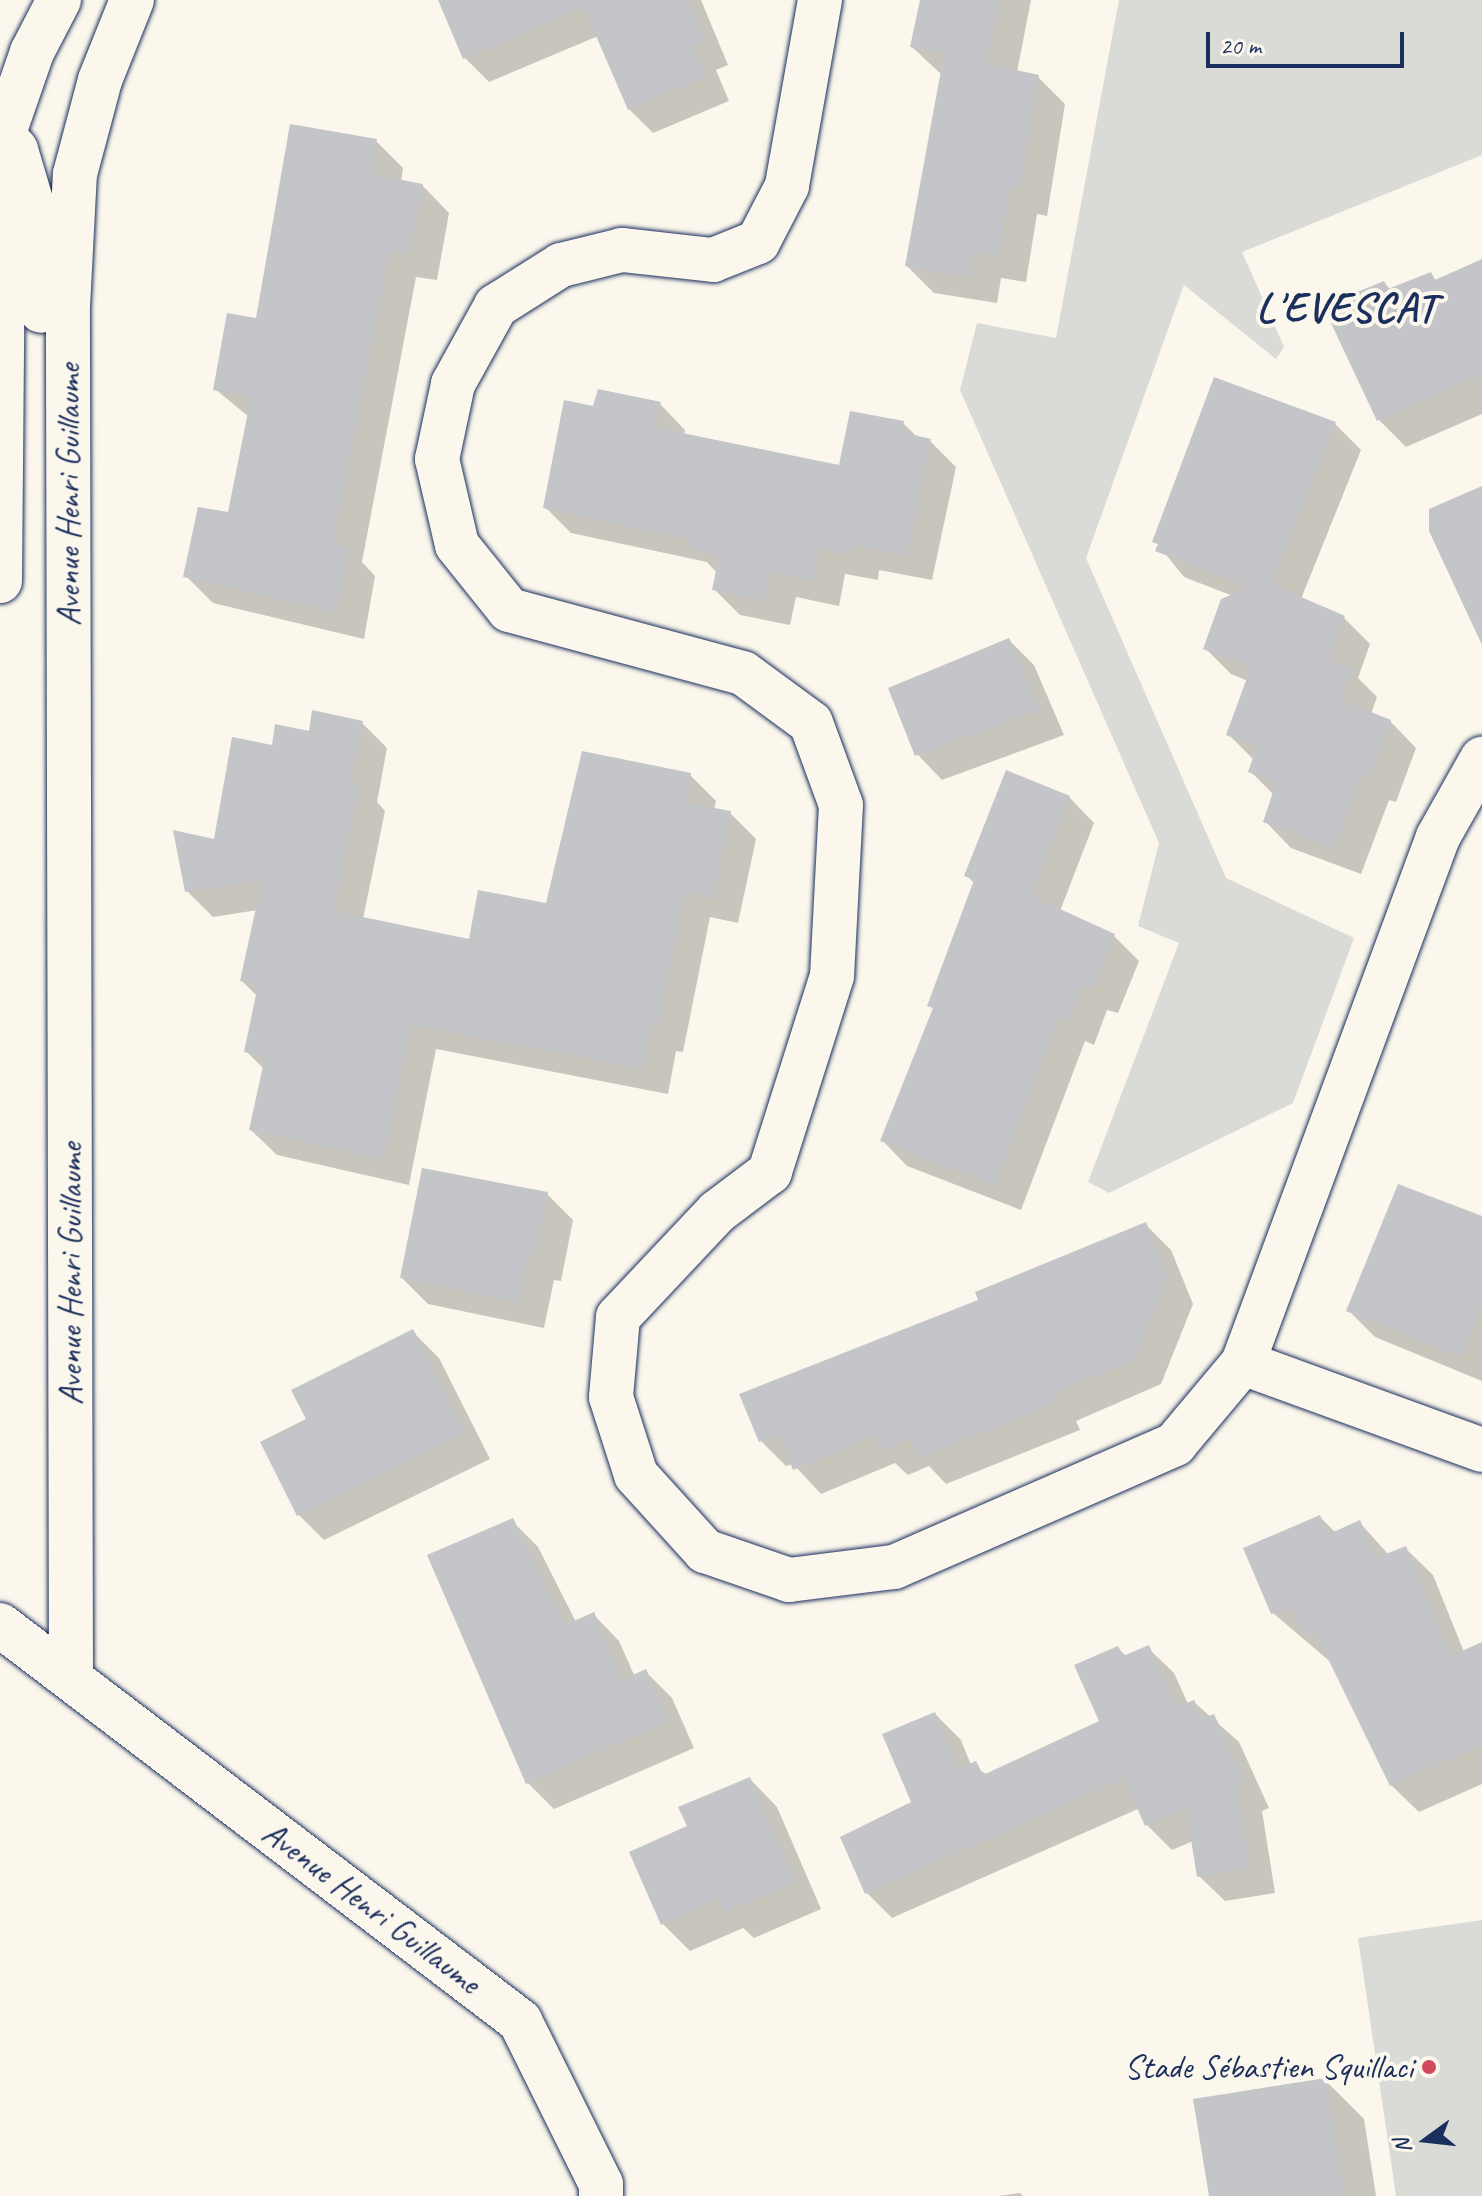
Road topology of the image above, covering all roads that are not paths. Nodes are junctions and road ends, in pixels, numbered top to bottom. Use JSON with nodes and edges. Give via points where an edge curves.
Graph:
{"nodes":[{"id":1,"x":59,"y":0,"type":"edge"},
{"id":2,"x":132,"y":0,"type":"edge"},
{"id":3,"x":820,"y":0,"type":"edge"},
{"id":4,"x":2,"y":132,"type":"edge"},
{"id":5,"x":75,"y":174,"type":"junction"},
{"id":6,"x":13,"y":214,"type":"edge"},
{"id":7,"x":0,"y":581,"type":"edge"},
{"id":8,"x":1482,"y":759,"type":"edge"},
{"id":9,"x":69,"y":872,"type":"junction"},
{"id":10,"x":1243,"y":1363,"type":"junction"},
{"id":11,"x":1482,"y":1450,"type":"edge"},
{"id":12,"x":0,"y":1625,"type":"edge"},
{"id":13,"x":71,"y":1676,"type":"junction"},
{"id":14,"x":601,"y":2196,"type":"edge"}],
"edges":[{"from":1,"to":4,"type":"street","name":"Avenue Henri Guillaume","via":[[32,52]]},
{"from":2,"to":5,"type":"street","name":"Avenue Henri Guillaume","via":[[100,80]]},
{"from":3,"to":10,"type":"street","via":[[787,186],[758,242],[713,260],[622,250],[561,265],[496,306],[453,384],[437,459],[457,545],[509,610],[743,673],[811,723],[841,805],[832,976],[770,1172],[717,1212],[618,1317],[611,1397],[636,1475],[705,1551],[789,1580],[894,1567],[1175,1444]]},
{"from":4,"to":6,"type":"street","name":"Avenue Henri Guillaume"},
{"from":5,"to":6,"type":"street"},
{"from":5,"to":9,"type":"street","name":"Avenue Henri Guillaume","via":[[68,306]]},
{"from":6,"to":7,"type":"street","name":"Avenue Henri Guillaume"},
{"from":6,"to":9,"type":"street","name":"Avenue Henri Guillaume","via":[[41,259],[44,663]]},
{"from":8,"to":10,"type":"street","via":[[1438,837]]},
{"from":9,"to":13,"type":"street","name":"Avenue Henri Guillaume"},
{"from":10,"to":11,"type":"street"},
{"from":12,"to":13,"type":"street","name":"Avenue Henri Guillaume"},
{"from":13,"to":14,"type":"street","name":"Avenue Henri Guillaume","via":[[520,2021],[601,2184]]}]}
